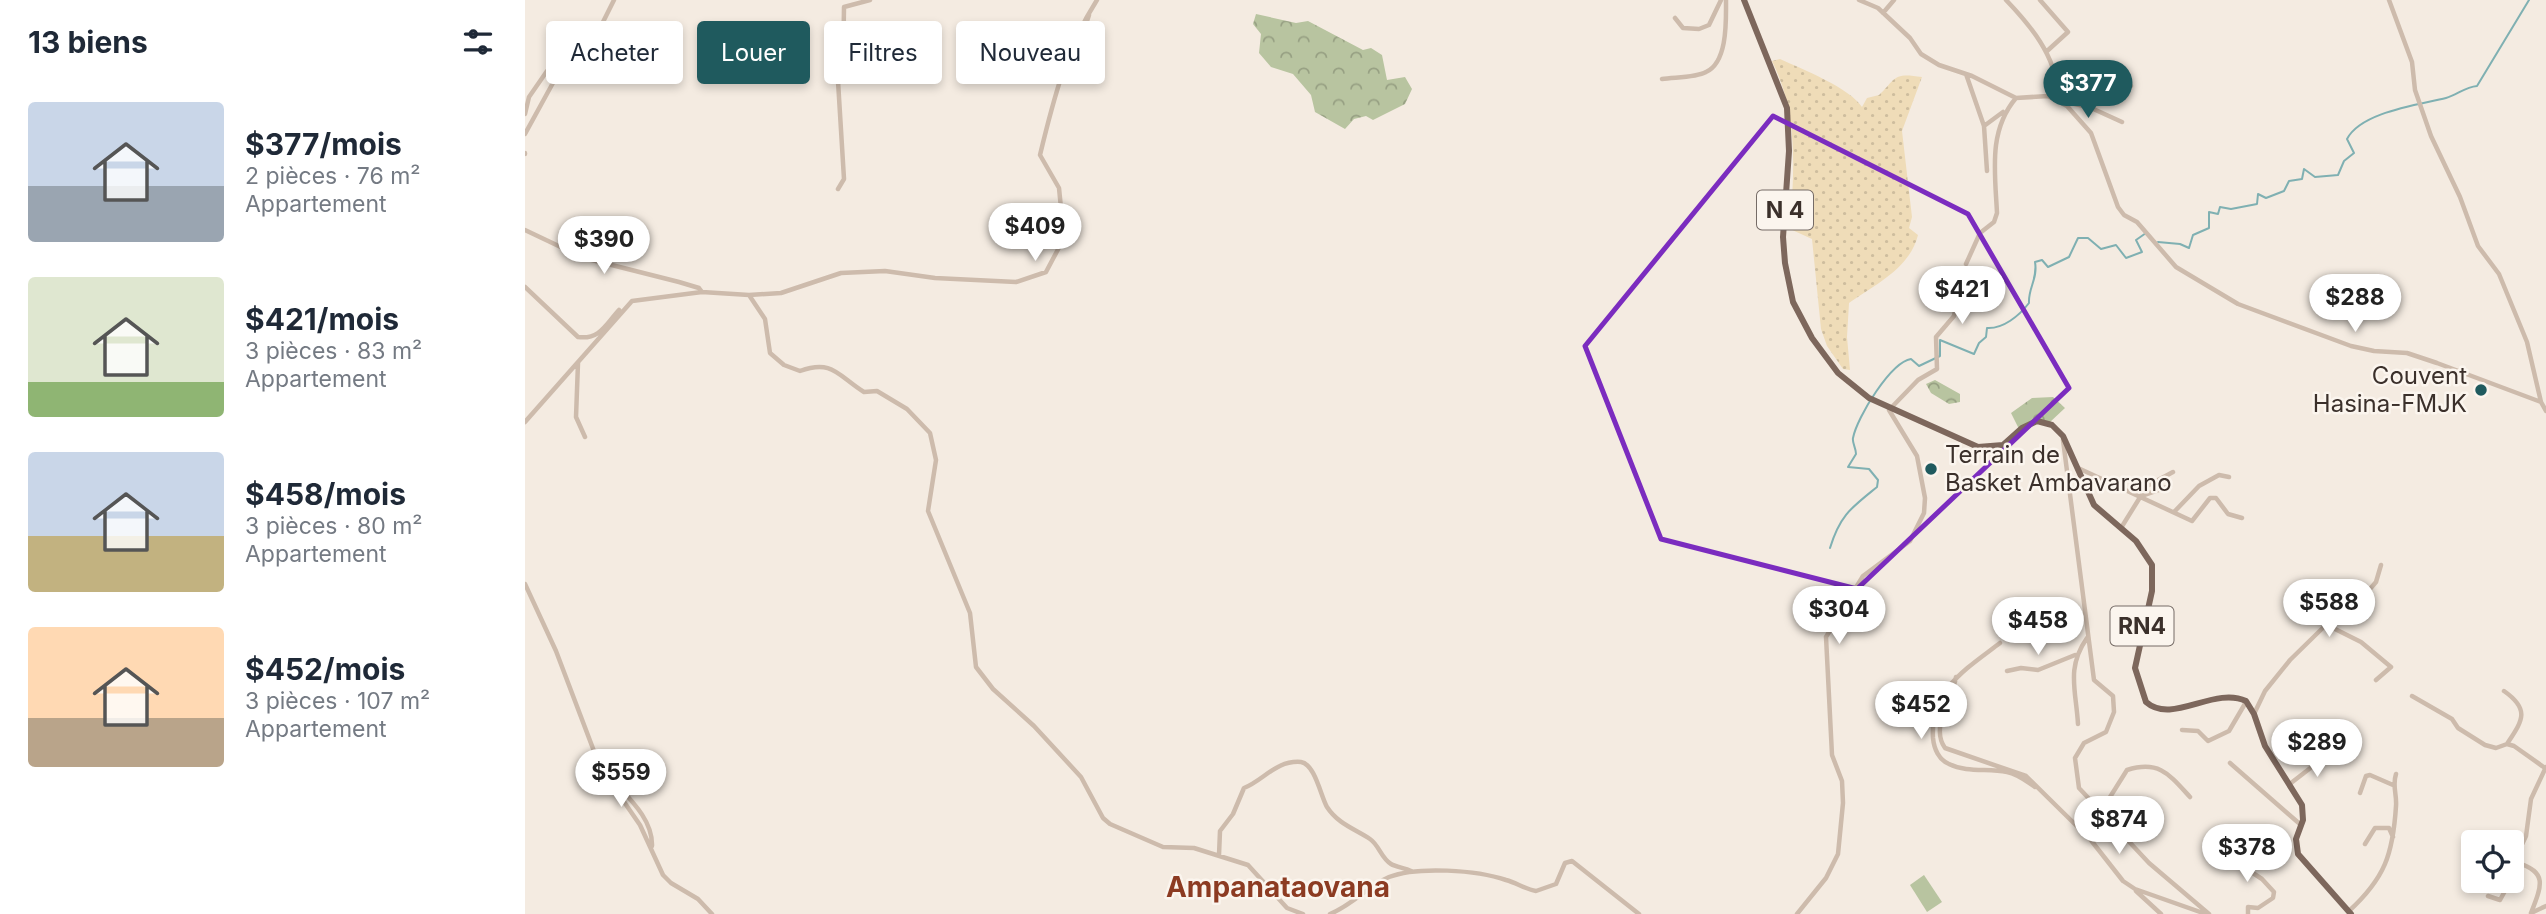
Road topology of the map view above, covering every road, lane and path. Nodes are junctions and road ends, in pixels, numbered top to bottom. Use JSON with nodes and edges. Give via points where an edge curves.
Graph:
{"nodes":[{"id":1,"x":614,"y":0,"type":"edge"},
{"id":2,"x":870,"y":0,"type":"edge"},
{"id":3,"x":1097,"y":0,"type":"edge"},
{"id":4,"x":1723,"y":0,"type":"edge"},
{"id":5,"x":1744,"y":0,"type":"edge"},
{"id":6,"x":1859,"y":0,"type":"edge"},
{"id":7,"x":1894,"y":0,"type":"edge"},
{"id":8,"x":2006,"y":0,"type":"edge"},
{"id":9,"x":2040,"y":0,"type":"edge"},
{"id":10,"x":2389,"y":0,"type":"edge"},
{"id":11,"x":1090,"y":11,"type":"junction"},
{"id":12,"x":1883,"y":13,"type":"junction"},
{"id":13,"x":1675,"y":18,"type":"dead end"},
{"id":14,"x":1087,"y":21,"type":"edge"},
{"id":15,"x":2046,"y":52,"type":"junction"},
{"id":16,"x":546,"y":73,"type":"edge"},
{"id":17,"x":1966,"y":74,"type":"junction"},
{"id":18,"x":1662,"y":79,"type":"dead end"},
{"id":19,"x":2131,"y":86,"type":"dead end"},
{"id":20,"x":2057,"y":92,"type":"junction"},
{"id":21,"x":2048,"y":96,"type":"junction"},
{"id":22,"x":2016,"y":98,"type":"junction"},
{"id":23,"x":2060,"y":101,"type":"junction"},
{"id":24,"x":2004,"y":111,"type":"junction"},
{"id":25,"x":525,"y":114,"type":"edge"},
{"id":26,"x":2122,"y":122,"type":"dead end"},
{"id":27,"x":1984,"y":126,"type":"junction"},
{"id":28,"x":525,"y":135,"type":"edge"},
{"id":29,"x":1987,"y":171,"type":"dead end"},
{"id":30,"x":838,"y":188,"type":"dead end"},
{"id":31,"x":525,"y":230,"type":"edge"},
{"id":32,"x":1966,"y":264,"type":"dead end"},
{"id":33,"x":525,"y":287,"type":"edge"},
{"id":34,"x":702,"y":292,"type":"junction"},
{"id":35,"x":1952,"y":293,"type":"dead end"},
{"id":36,"x":749,"y":295,"type":"junction"},
{"id":37,"x":626,"y":306,"type":"junction"},
{"id":38,"x":578,"y":362,"type":"junction"},
{"id":39,"x":2540,"y":402,"type":"junction"},
{"id":40,"x":1889,"y":410,"type":"junction"},
{"id":41,"x":2546,"y":411,"type":"edge"},
{"id":42,"x":525,"y":422,"type":"edge"},
{"id":43,"x":2063,"y":436,"type":"junction"},
{"id":44,"x":585,"y":437,"type":"dead end"},
{"id":45,"x":2077,"y":468,"type":"junction"},
{"id":46,"x":2173,"y":472,"type":"dead end"},
{"id":47,"x":2229,"y":477,"type":"dead end"},
{"id":48,"x":2169,"y":486,"type":"dead end"},
{"id":49,"x":2140,"y":496,"type":"junction"},
{"id":50,"x":2175,"y":511,"type":"junction"},
{"id":51,"x":2242,"y":518,"type":"dead end"},
{"id":52,"x":2121,"y":529,"type":"junction"},
{"id":53,"x":2381,"y":565,"type":"dead end"},
{"id":54,"x":525,"y":583,"type":"edge"},
{"id":55,"x":2325,"y":624,"type":"junction"},
{"id":56,"x":2088,"y":637,"type":"junction"},
{"id":57,"x":2000,"y":643,"type":"dead end"},
{"id":58,"x":2075,"y":655,"type":"junction"},
{"id":59,"x":2007,"y":671,"type":"dead end"},
{"id":60,"x":1956,"y":677,"type":"junction"},
{"id":61,"x":2376,"y":680,"type":"dead end"},
{"id":62,"x":2504,"y":691,"type":"dead end"},
{"id":63,"x":2412,"y":696,"type":"dead end"},
{"id":64,"x":2246,"y":701,"type":"junction"},
{"id":65,"x":2254,"y":714,"type":"junction"},
{"id":66,"x":2078,"y":724,"type":"dead end"},
{"id":67,"x":2182,"y":730,"type":"dead end"},
{"id":68,"x":2507,"y":744,"type":"junction"},
{"id":69,"x":2320,"y":754,"type":"dead end"},
{"id":70,"x":2230,"y":762,"type":"dead end"},
{"id":71,"x":2546,"y":767,"type":"edge"},
{"id":72,"x":2396,"y":774,"type":"dead end"},
{"id":73,"x":2291,"y":783,"type":"junction"},
{"id":74,"x":2393,"y":785,"type":"junction"},
{"id":75,"x":2039,"y":789,"type":"junction"},
{"id":76,"x":2360,"y":793,"type":"dead end"},
{"id":77,"x":2190,"y":797,"type":"dead end"},
{"id":78,"x":2100,"y":813,"type":"junction"},
{"id":79,"x":2301,"y":825,"type":"junction"},
{"id":80,"x":2220,"y":828,"type":"dead end"},
{"id":81,"x":2393,"y":837,"type":"junction"},
{"id":82,"x":2524,"y":841,"type":"edge"},
{"id":83,"x":2365,"y":844,"type":"dead end"},
{"id":84,"x":1219,"y":855,"type":"junction"},
{"id":85,"x":2524,"y":864,"type":"edge"},
{"id":86,"x":1412,"y":871,"type":"junction"},
{"id":87,"x":2135,"y":889,"type":"junction"},
{"id":88,"x":2504,"y":893,"type":"edge"},
{"id":89,"x":2487,"y":896,"type":"dead end"},
{"id":90,"x":2546,"y":906,"type":"edge"},
{"id":91,"x":2350,"y":913,"type":"edge"},
{"id":92,"x":2530,"y":913,"type":"edge"},
{"id":93,"x":712,"y":914,"type":"edge"},
{"id":94,"x":1303,"y":914,"type":"edge"},
{"id":95,"x":1330,"y":914,"type":"edge"},
{"id":96,"x":1639,"y":914,"type":"edge"},
{"id":97,"x":1797,"y":914,"type":"edge"},
{"id":98,"x":2161,"y":914,"type":"edge"},
{"id":99,"x":2207,"y":914,"type":"edge"},
{"id":100,"x":2248,"y":914,"type":"edge"}],
"edges":[{"from":1,"to":28,"type":"street","via":[[596,36],[554,81]]},
{"from":2,"to":30,"type":"street","via":[[844,7],[843,72],[838,81],[844,179]]},
{"from":3,"to":11,"type":"street"},
{"from":4,"to":13,"type":"street","via":[[1709,25],[1699,29],[1683,28]]},
{"from":4,"to":18,"type":"street","via":[[1726,26],[1715,63],[1706,72]]},
{"from":5,"to":40,"type":"main road","number":"N 4","via":[[1787,108],[1783,237],[1793,302],[1837,373]]},
{"from":6,"to":12,"type":"street"},
{"from":7,"to":12,"type":"street"},
{"from":8,"to":15,"type":"street"},
{"from":9,"to":15,"type":"street","via":[[2068,32]]},
{"from":10,"to":39,"type":"street","via":[[2431,136],[2478,246],[2499,274],[2527,342]]},
{"from":11,"to":14,"type":"street"},
{"from":11,"to":36,"type":"street","via":[[1080,25],[1065,68],[1040,155],[1059,188],[1064,237],[1046,272],[1016,282],[885,271],[841,273],[781,293]]},
{"from":12,"to":17,"type":"street","via":[[1927,58]]},
{"from":15,"to":20,"type":"street"},
{"from":16,"to":25,"type":"street","via":[[529,97]]},
{"from":17,"to":22,"type":"street"},
{"from":17,"to":27,"type":"street"},
{"from":19,"to":20,"type":"street"},
{"from":20,"to":21,"type":"street"},
{"from":21,"to":22,"type":"street"},
{"from":21,"to":23,"type":"street"},
{"from":22,"to":24,"type":"street"},
{"from":23,"to":26,"type":"street","via":[[2089,107]]},
{"from":23,"to":39,"type":"street","via":[[2091,133],[2118,207],[2190,279],[2238,304],[2351,346],[2407,353]]},
{"from":24,"to":27,"type":"street"},
{"from":24,"to":32,"type":"street","via":[[1994,144],[1997,213],[1994,222],[1980,233]]},
{"from":27,"to":29,"type":"street"},
{"from":31,"to":34,"type":"street","via":[[584,258]]},
{"from":33,"to":37,"type":"street","via":[[578,338],[600,333]]},
{"from":34,"to":36,"type":"street"},
{"from":34,"to":37,"type":"street","via":[[643,298]]},
{"from":35,"to":40,"type":"street","via":[[1955,311],[1938,332],[1937,369]]},
{"from":36,"to":84,"type":"street","via":[[765,319],[770,353],[784,365],[800,371],[816,365],[829,367],[864,392],[877,391],[907,409],[930,432],[936,460],[928,511],[971,612],[976,667],[993,690],[1081,777],[1110,824],[1163,847]]},
{"from":37,"to":38,"type":"street"},
{"from":38,"to":42,"type":"street"},
{"from":38,"to":44,"type":"street","via":[[576,417]]},
{"from":39,"to":41,"type":"street"},
{"from":40,"to":43,"type":"main road","via":[[1977,447],[2003,445],[2037,421],[2052,425]]},
{"from":40,"to":97,"type":"street","via":[[1917,456],[1924,513],[1910,541],[1863,576],[1826,637],[1832,755],[1842,781],[1838,854],[1826,878]]},
{"from":43,"to":45,"type":"main road","number":"RN4"},
{"from":43,"to":56,"type":"street"},
{"from":45,"to":49,"type":"street"},
{"from":45,"to":52,"type":"main road","number":"RN4","via":[[2094,505]]},
{"from":46,"to":49,"type":"street","via":[[2147,486]]},
{"from":47,"to":50,"type":"street","via":[[2219,475],[2199,486]]},
{"from":48,"to":49,"type":"street"},
{"from":49,"to":50,"type":"street"},
{"from":49,"to":52,"type":"street"},
{"from":50,"to":51,"type":"street","via":[[2192,521],[2210,498],[2216,498],[2228,514]]},
{"from":52,"to":64,"type":"main road","number":"RN4","via":[[2143,549],[2152,565],[2152,591],[2135,668],[2146,702],[2164,709],[2225,696]]},
{"from":53,"to":55,"type":"street","via":[[2376,582],[2364,596],[2346,595],[2336,615]]},
{"from":54,"to":93,"type":"street","via":[[556,650],[600,768],[640,825],[663,875]]},
{"from":55,"to":61,"type":"street","via":[[2361,642],[2391,667]]},
{"from":55,"to":65,"type":"street","via":[[2265,691]]},
{"from":56,"to":58,"type":"street"},
{"from":56,"to":78,"type":"street","via":[[2094,680],[2113,696],[2115,712],[2106,732],[2084,743],[2075,758],[2075,774],[2079,788]]},
{"from":57,"to":60,"type":"street"},
{"from":58,"to":59,"type":"street","via":[[2038,670]]},
{"from":58,"to":66,"type":"street"},
{"from":60,"to":75,"type":"street","via":[[1939,729],[1945,748],[2019,772]]},
{"from":60,"to":75,"type":"street","via":[[1937,707],[1933,736],[1939,756],[1957,768],[2009,772]]},
{"from":62,"to":68,"type":"street","via":[[2517,700],[2521,711],[2517,734]]},
{"from":63,"to":68,"type":"street","via":[[2485,745]]},
{"from":64,"to":65,"type":"main road"},
{"from":64,"to":67,"type":"street","via":[[2229,732],[2208,741],[2198,731]]},
{"from":65,"to":73,"type":"main road","via":[[2265,746]]},
{"from":68,"to":71,"type":"street"},
{"from":69,"to":73,"type":"street","via":[[2313,766]]},
{"from":70,"to":79,"type":"street"},
{"from":71,"to":82,"type":"street","via":[[2531,799]]},
{"from":72,"to":74,"type":"street"},
{"from":73,"to":79,"type":"main road","via":[[2302,805]]},
{"from":74,"to":76,"type":"street","via":[[2370,775]]},
{"from":74,"to":81,"type":"street"},
{"from":75,"to":87,"type":"street"},
{"from":77,"to":78,"type":"street","via":[[2160,769],[2146,764],[2127,770]]},
{"from":78,"to":99,"type":"street"},
{"from":79,"to":91,"type":"main road","via":[[2296,839],[2298,854]]},
{"from":80,"to":100,"type":"street","via":[[2237,844],[2233,860],[2275,894],[2259,908],[2248,907]]},
{"from":81,"to":83,"type":"street","via":[[2389,828],[2375,828]]},
{"from":81,"to":91,"type":"street","via":[[2377,885]]},
{"from":84,"to":86,"type":"street","via":[[1220,831],[1244,788],[1279,765],[1301,762],[1308,766],[1328,808],[1338,818],[1370,838],[1391,864]]},
{"from":84,"to":94,"type":"street","via":[[1248,865],[1287,908]]},
{"from":85,"to":92,"type":"street","via":[[2537,868],[2543,880]]},
{"from":86,"to":95,"type":"street","via":[[1378,883],[1352,905]]},
{"from":86,"to":96,"type":"street","via":[[1477,875],[1536,891],[1556,884],[1565,863],[1573,860]]},
{"from":87,"to":98,"type":"street"},
{"from":87,"to":99,"type":"street"},
{"from":88,"to":89,"type":"street","via":[[2500,900]]},
{"from":90,"to":92,"type":"street"}]}
